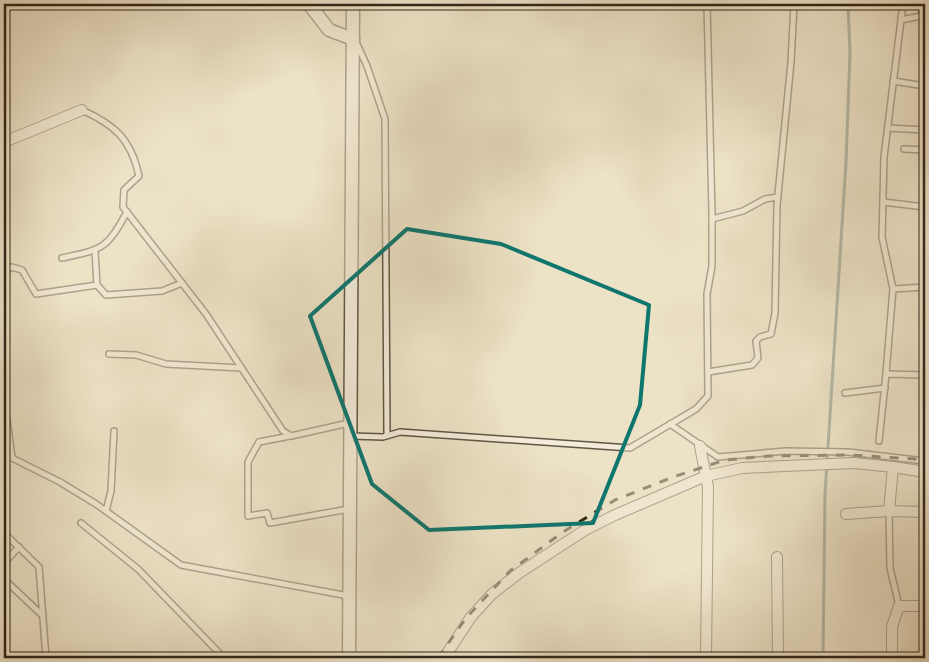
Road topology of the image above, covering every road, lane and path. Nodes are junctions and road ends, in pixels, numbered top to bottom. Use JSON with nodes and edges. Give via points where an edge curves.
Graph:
{"nodes":[{"id":1,"x":310,"y":4,"type":"edge"},
{"id":2,"x":353,"y":4,"type":"edge"},
{"id":3,"x":707,"y":4,"type":"edge"},
{"id":4,"x":794,"y":4,"type":"edge"},
{"id":5,"x":903,"y":4,"type":"edge"},
{"id":6,"x":923,"y":4,"type":"edge"},
{"id":7,"x":923,"y":16,"type":"edge"},
{"id":8,"x":901,"y":20,"type":"junction"},
{"id":9,"x":353,"y":39,"type":"junction"},
{"id":10,"x":893,"y":81,"type":"junction"},
{"id":11,"x":925,"y":86,"type":"edge"},
{"id":12,"x":82,"y":110,"type":"joint"},
{"id":13,"x":888,"y":128,"type":"junction"},
{"id":14,"x":925,"y":130,"type":"edge"},
{"id":15,"x":4,"y":142,"type":"edge"},
{"id":16,"x":904,"y":149,"type":"dead end"},
{"id":17,"x":925,"y":150,"type":"edge"},
{"id":18,"x":778,"y":198,"type":"junction"},
{"id":19,"x":883,"y":202,"type":"junction"},
{"id":20,"x":925,"y":207,"type":"edge"},
{"id":21,"x":127,"y":212,"type":"junction"},
{"id":22,"x":712,"y":219,"type":"junction"},
{"id":23,"x":95,"y":251,"type":"junction"},
{"id":24,"x":62,"y":258,"type":"dead end"},
{"id":25,"x":4,"y":272,"type":"edge"},
{"id":26,"x":182,"y":283,"type":"junction"},
{"id":27,"x":97,"y":285,"type":"junction"},
{"id":28,"x":893,"y":288,"type":"junction"},
{"id":29,"x":925,"y":288,"type":"edge"},
{"id":30,"x":109,"y":354,"type":"dead end"},
{"id":31,"x":241,"y":368,"type":"junction"},
{"id":32,"x":708,"y":372,"type":"junction"},
{"id":33,"x":886,"y":374,"type":"junction"},
{"id":34,"x":925,"y":375,"type":"edge"},
{"id":35,"x":885,"y":388,"type":"junction"},
{"id":36,"x":846,"y":393,"type":"dead end"},
{"id":37,"x":4,"y":398,"type":"edge"},
{"id":38,"x":350,"y":422,"type":"junction"},
{"id":39,"x":670,"y":424,"type":"junction"},
{"id":40,"x":114,"y":431,"type":"dead end"},
{"id":41,"x":291,"y":436,"type":"junction"},
{"id":42,"x":350,"y":436,"type":"junction"},
{"id":43,"x":387,"y":436,"type":"junction"},
{"id":44,"x":879,"y":441,"type":"dead end"},
{"id":45,"x":700,"y":446,"type":"junction"},
{"id":46,"x":925,"y":461,"type":"edge"},
{"id":47,"x":893,"y":467,"type":"junction"},
{"id":48,"x":925,"y":472,"type":"edge"},
{"id":49,"x":706,"y":476,"type":"junction"},
{"id":50,"x":350,"y":509,"type":"junction"},
{"id":51,"x":106,"y":511,"type":"junction"},
{"id":52,"x":889,"y":511,"type":"junction"},
{"id":53,"x":925,"y":512,"type":"edge"},
{"id":54,"x":846,"y":514,"type":"dead end"},
{"id":55,"x":82,"y":524,"type":"dead end"},
{"id":56,"x":4,"y":533,"type":"edge"},
{"id":57,"x":19,"y":547,"type":"junction"},
{"id":58,"x":777,"y":557,"type":"dead end"},
{"id":59,"x":4,"y":564,"type":"edge"},
{"id":60,"x":4,"y":579,"type":"edge"},
{"id":61,"x":349,"y":596,"type":"junction"},
{"id":62,"x":899,"y":606,"type":"junction"},
{"id":63,"x":925,"y":606,"type":"edge"},
{"id":64,"x":44,"y":616,"type":"junction"},
{"id":65,"x":46,"y":658,"type":"edge"},
{"id":66,"x":224,"y":658,"type":"edge"},
{"id":67,"x":349,"y":658,"type":"edge"},
{"id":68,"x":444,"y":658,"type":"edge"},
{"id":69,"x":706,"y":658,"type":"edge"},
{"id":70,"x":778,"y":658,"type":"edge"},
{"id":71,"x":892,"y":658,"type":"edge"}],
"edges":[{"from":1,"to":9,"type":"street","via":[[329,30]]},
{"from":2,"to":9,"type":"street"},
{"from":3,"to":22,"type":"lane"},
{"from":4,"to":18,"type":"lane"},
{"from":5,"to":8,"type":"lane"},
{"from":6,"to":7,"type":"lane"},
{"from":7,"to":8,"type":"lane"},
{"from":8,"to":10,"type":"lane"},
{"from":9,"to":38,"type":"street"},
{"from":9,"to":43,"type":"lane","via":[[357,42],[385,119]]},
{"from":10,"to":11,"type":"lane"},
{"from":10,"to":13,"type":"lane"},
{"from":12,"to":15,"type":"street"},
{"from":12,"to":21,"type":"lane","via":[[103,119],[121,134],[136,161],[139,176],[124,190],[123,207]]},
{"from":13,"to":14,"type":"lane"},
{"from":13,"to":19,"type":"lane"},
{"from":16,"to":17,"type":"lane"},
{"from":18,"to":22,"type":"lane","via":[[765,199],[743,211]]},
{"from":18,"to":32,"type":"lane","via":[[775,313],[771,334],[756,341],[758,358],[752,365]]},
{"from":19,"to":20,"type":"lane"},
{"from":19,"to":28,"type":"lane","via":[[882,237]]},
{"from":21,"to":23,"type":"lane","via":[[106,244]]},
{"from":21,"to":26,"type":"lane"},
{"from":22,"to":32,"type":"lane","via":[[712,266],[707,294]]},
{"from":23,"to":24,"type":"lane"},
{"from":23,"to":27,"type":"lane"},
{"from":25,"to":27,"type":"lane","via":[[12,267],[22,270],[36,294]]},
{"from":26,"to":27,"type":"lane","via":[[162,291],[106,295]]},
{"from":26,"to":31,"type":"lane"},
{"from":28,"to":29,"type":"lane"},
{"from":28,"to":33,"type":"lane"},
{"from":30,"to":31,"type":"lane","via":[[136,355],[166,364]]},
{"from":31,"to":41,"type":"lane","via":[[283,431]]},
{"from":32,"to":39,"type":"lane","via":[[708,396],[696,409]]},
{"from":33,"to":34,"type":"lane"},
{"from":33,"to":35,"type":"lane"},
{"from":35,"to":36,"type":"lane"},
{"from":35,"to":44,"type":"lane"},
{"from":37,"to":51,"type":"lane","via":[[12,458],[60,482]]},
{"from":38,"to":41,"type":"lane"},
{"from":38,"to":42,"type":"street"},
{"from":39,"to":43,"type":"lane","via":[[630,448],[400,432]]},
{"from":39,"to":45,"type":"lane"},
{"from":40,"to":51,"type":"lane","via":[[111,490]]},
{"from":41,"to":50,"type":"lane","via":[[258,442],[248,462],[248,516],[267,513],[270,523]]},
{"from":42,"to":43,"type":"lane"},
{"from":42,"to":50,"type":"street"},
{"from":45,"to":46,"type":"lane","via":[[718,457],[755,453],[848,452]]},
{"from":45,"to":49,"type":"street"},
{"from":47,"to":48,"type":"street"},
{"from":47,"to":49,"type":"street","via":[[854,463],[774,466],[742,468]]},
{"from":47,"to":52,"type":"street"},
{"from":49,"to":68,"type":"street","via":[[585,530],[519,573],[492,594],[471,617]]},
{"from":49,"to":69,"type":"street"},
{"from":50,"to":61,"type":"street"},
{"from":51,"to":61,"type":"lane","via":[[181,565]]},
{"from":52,"to":53,"type":"street"},
{"from":52,"to":54,"type":"street"},
{"from":52,"to":62,"type":"lane","via":[[890,568]]},
{"from":55,"to":66,"type":"lane","via":[[138,569]]},
{"from":56,"to":57,"type":"lane"},
{"from":57,"to":59,"type":"lane"},
{"from":57,"to":64,"type":"lane","via":[[39,567]]},
{"from":58,"to":70,"type":"street"},
{"from":60,"to":64,"type":"lane"},
{"from":61,"to":67,"type":"street"},
{"from":62,"to":63,"type":"street"},
{"from":62,"to":71,"type":"street","via":[[892,627]]},
{"from":64,"to":65,"type":"lane"}]}
